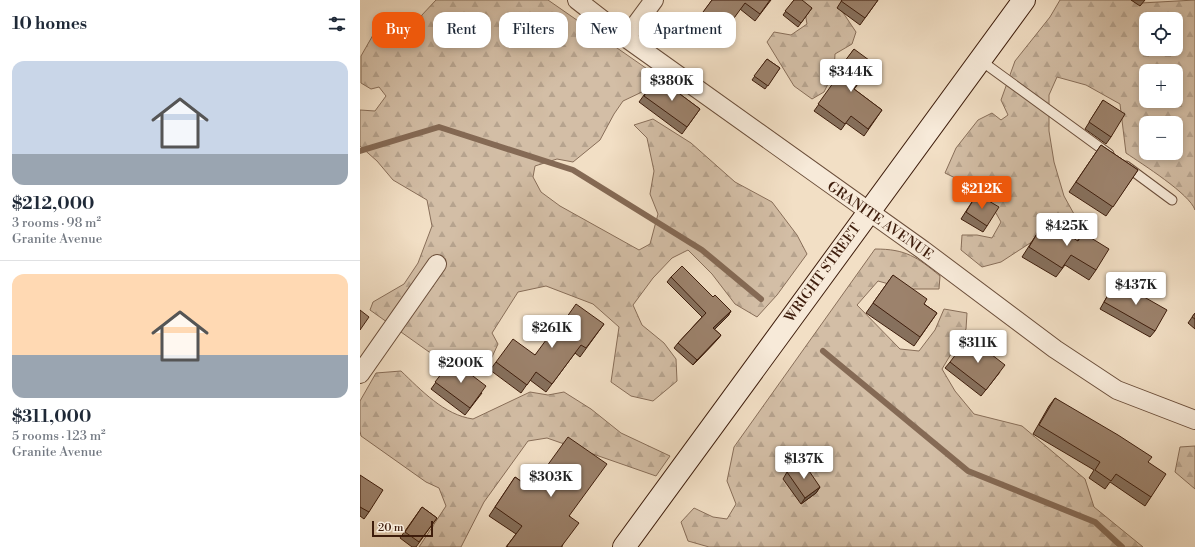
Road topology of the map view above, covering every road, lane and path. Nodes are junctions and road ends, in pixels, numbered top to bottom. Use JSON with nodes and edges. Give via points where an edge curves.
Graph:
{"nodes":[{"id":1,"x":577,"y":0,"type":"edge"},
{"id":2,"x":654,"y":0,"type":"edge"},
{"id":3,"x":1024,"y":0,"type":"edge"},
{"id":4,"x":592,"y":12,"type":"edge"},
{"id":5,"x":631,"y":31,"type":"edge"},
{"id":6,"x":631,"y":42,"type":"edge"},
{"id":7,"x":979,"y":59,"type":"junction"},
{"id":8,"x":1172,"y":200,"type":"dead end"},
{"id":9,"x":867,"y":212,"type":"junction"},
{"id":10,"x":437,"y":264,"type":"dead end"},
{"id":11,"x":360,"y":374,"type":"edge"},
{"id":12,"x":1195,"y":420,"type":"edge"},
{"id":13,"x":624,"y":547,"type":"edge"}],
"edges":[{"from":1,"to":4,"type":"street","name":"GRANITE AVENUE"},
{"from":2,"to":5,"type":"street"},
{"from":3,"to":7,"type":"main road","name":"WRIGHT STREET"},
{"from":6,"to":9,"type":"street","name":"GRANITE AVENUE"},
{"from":7,"to":8,"type":"lane"},
{"from":7,"to":9,"type":"main road","name":"WRIGHT STREET"},
{"from":9,"to":12,"type":"street","name":"GRANITE AVENUE","via":[[923,250],[1055,349],[1117,390]]},
{"from":9,"to":13,"type":"main road","name":"WRIGHT STREET"},
{"from":10,"to":11,"type":"street"}]}
